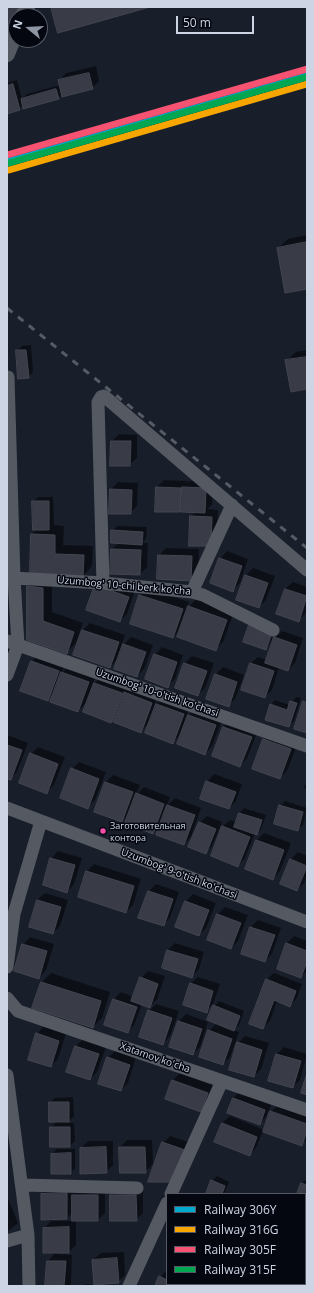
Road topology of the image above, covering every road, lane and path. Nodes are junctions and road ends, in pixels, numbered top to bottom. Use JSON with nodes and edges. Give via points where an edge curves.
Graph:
{"nodes":[{"id":1,"x":8,"y":377,"type":"edge"},
{"id":2,"x":232,"y":505,"type":"junction"},
{"id":3,"x":307,"y":570,"type":"edge"},
{"id":4,"x":14,"y":578,"type":"junction"},
{"id":5,"x":103,"y":583,"type":"junction"},
{"id":6,"x":192,"y":592,"type":"junction"},
{"id":7,"x":273,"y":630,"type":"dead end"},
{"id":8,"x":12,"y":643,"type":"edge"},
{"id":9,"x":7,"y":675,"type":"edge"},
{"id":10,"x":307,"y":746,"type":"edge"},
{"id":11,"x":7,"y":808,"type":"edge"},
{"id":12,"x":41,"y":821,"type":"junction"},
{"id":13,"x":307,"y":922,"type":"edge"},
{"id":14,"x":7,"y":966,"type":"edge"},
{"id":15,"x":7,"y":998,"type":"edge"},
{"id":16,"x":7,"y":1075,"type":"edge"},
{"id":17,"x":222,"y":1081,"type":"junction"},
{"id":18,"x":307,"y":1110,"type":"edge"},
{"id":19,"x":22,"y":1185,"type":"junction"},
{"id":20,"x":137,"y":1188,"type":"dead end"},
{"id":21,"x":171,"y":1193,"type":"edge"},
{"id":22,"x":166,"y":1205,"type":"edge"},
{"id":23,"x":28,"y":1235,"type":"junction"},
{"id":24,"x":7,"y":1241,"type":"edge"},
{"id":25,"x":29,"y":1286,"type":"edge"},
{"id":26,"x":130,"y":1286,"type":"edge"}],
"edges":[{"from":1,"to":4,"type":"street"},
{"from":2,"to":3,"type":"street"},
{"from":2,"to":5,"type":"street","via":[[108,398],[101,397],[98,402]]},
{"from":2,"to":6,"type":"street"},
{"from":4,"to":5,"type":"street","name":"Uzumbog' 10-chi berk ko'cha"},
{"from":4,"to":8,"type":"street"},
{"from":5,"to":6,"type":"street","name":"Uzumbog' 10-chi berk ko'cha"},
{"from":6,"to":7,"type":"street","name":"Uzumbog' 10-chi berk ko'cha"},
{"from":8,"to":9,"type":"street"},
{"from":8,"to":10,"type":"street","name":"Uzumbog' 10-o'tish ko'chasi"},
{"from":11,"to":12,"type":"street","name":"Uzumbog' 9-o'tish ko'chasi"},
{"from":12,"to":13,"type":"street","name":"Uzumbog' 9-o'tish ko'chasi"},
{"from":12,"to":14,"type":"street","via":[[14,914]]},
{"from":15,"to":17,"type":"street","name":"Xatamov ko'cha","via":[[18,1011]]},
{"from":16,"to":19,"type":"street"},
{"from":17,"to":18,"type":"street","name":"Xatamov ko'cha"},
{"from":17,"to":21,"type":"street"},
{"from":19,"to":20,"type":"street"},
{"from":19,"to":23,"type":"street"},
{"from":22,"to":26,"type":"street"},
{"from":23,"to":24,"type":"street"},
{"from":23,"to":25,"type":"street"}]}
